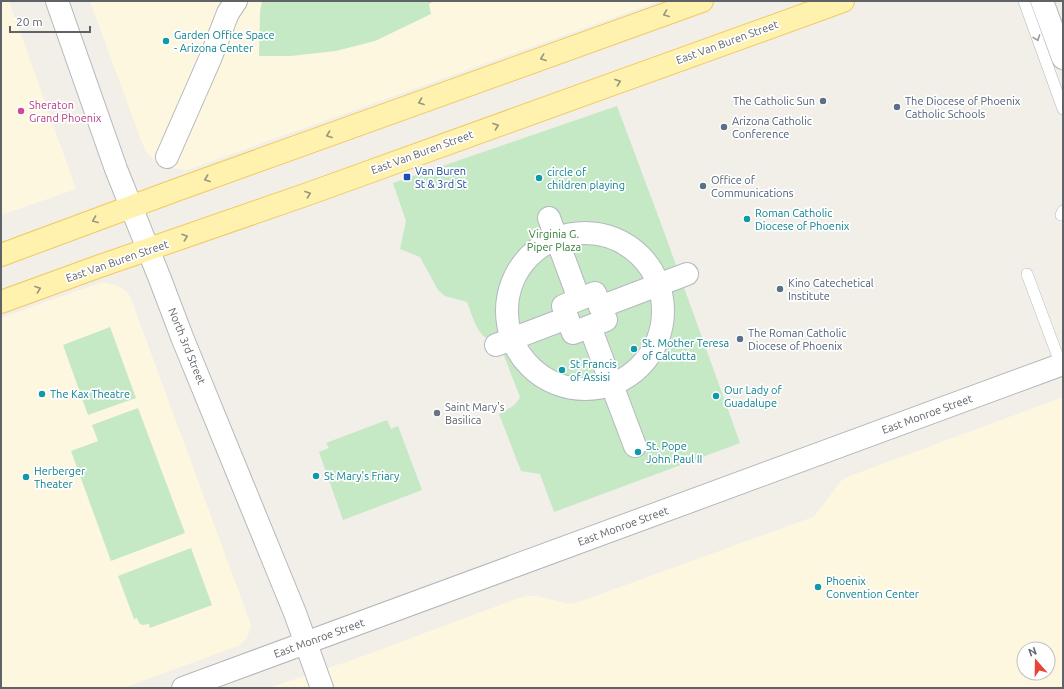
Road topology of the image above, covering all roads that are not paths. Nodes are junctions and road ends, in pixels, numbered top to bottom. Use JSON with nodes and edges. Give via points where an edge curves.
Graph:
{"nodes":[{"id":1,"x":57,"y":1,"type":"edge"},
{"id":2,"x":236,"y":1,"type":"edge"},
{"id":3,"x":702,"y":1,"type":"edge"},
{"id":4,"x":844,"y":1,"type":"edge"},
{"id":5,"x":1024,"y":1,"type":"edge"},
{"id":6,"x":1042,"y":1,"type":"edge"},
{"id":7,"x":1063,"y":58,"type":"edge"},
{"id":8,"x":1063,"y":110,"type":"edge"},
{"id":9,"x":167,"y":157,"type":"dead end"},
{"id":10,"x":131,"y":206,"type":"junction"},
{"id":11,"x":549,"y":218,"type":"dead end"},
{"id":12,"x":556,"y":239,"type":"junction"},
{"id":13,"x":148,"y":249,"type":"junction"},
{"id":14,"x":1,"y":255,"type":"edge"},
{"id":15,"x":687,"y":274,"type":"dead end"},
{"id":16,"x":1027,"y":274,"type":"dead end"},
{"id":17,"x":659,"y":284,"type":"junction"},
{"id":18,"x":579,"y":299,"type":"junction"},
{"id":19,"x":1,"y":302,"type":"edge"},
{"id":20,"x":600,"y":307,"type":"junction"},
{"id":21,"x":567,"y":318,"type":"junction"},
{"id":22,"x":590,"y":327,"type":"junction"},
{"id":23,"x":504,"y":342,"type":"junction"},
{"id":24,"x":1062,"y":364,"type":"edge"},
{"id":25,"x":612,"y":384,"type":"junction"},
{"id":26,"x":635,"y":446,"type":"dead end"},
{"id":27,"x":306,"y":643,"type":"junction"},
{"id":28,"x":183,"y":688,"type":"edge"},
{"id":29,"x":322,"y":688,"type":"edge"}],
"edges":[{"from":1,"to":10,"type":"street","name":"North 3rd Street"},
{"from":2,"to":9,"type":"street","via":[[228,13]]},
{"from":3,"to":10,"type":"main road","one_way":true},
{"from":13,"to":4,"type":"main road","name":"East Van Buren Street","one_way":true},
{"from":5,"to":8,"type":"lane","one_way":true},
{"from":6,"to":7,"type":"street"},
{"from":10,"to":13,"type":"street","name":"North 3rd Street"},
{"from":10,"to":14,"type":"main road","one_way":true},
{"from":11,"to":12,"type":"street"},
{"from":12,"to":17,"type":"street","via":[[584,233],[606,236],[627,245],[649,265]]},
{"from":12,"to":18,"type":"street"},
{"from":12,"to":23,"type":"street","via":[[532,254],[515,278],[508,298],[508,326]]},
{"from":19,"to":13,"type":"main road","name":"East Van Buren Street","one_way":true},
{"from":13,"to":27,"type":"street","name":"North 3rd Street"},
{"from":15,"to":17,"type":"street"},
{"from":16,"to":24,"type":"lane"},
{"from":17,"to":20,"type":"street"},
{"from":17,"to":25,"type":"street","via":[[663,310],[661,327],[652,352],[636,371]]},
{"from":18,"to":20,"type":"street","via":[[595,293]]},
{"from":18,"to":21,"type":"street","via":[[563,306]]},
{"from":20,"to":22,"type":"street","via":[[606,320]]},
{"from":21,"to":22,"type":"street","via":[[573,333]]},
{"from":21,"to":23,"type":"street"},
{"from":22,"to":25,"type":"street"},
{"from":23,"to":25,"type":"street","via":[[516,349],[522,359],[538,374],[552,382],[582,389]]},
{"from":24,"to":27,"type":"street","name":"East Monroe Street"},
{"from":25,"to":26,"type":"street"},
{"from":27,"to":28,"type":"street","name":"East Monroe Street"},
{"from":27,"to":29,"type":"street","name":"North 3rd Street"}]}
